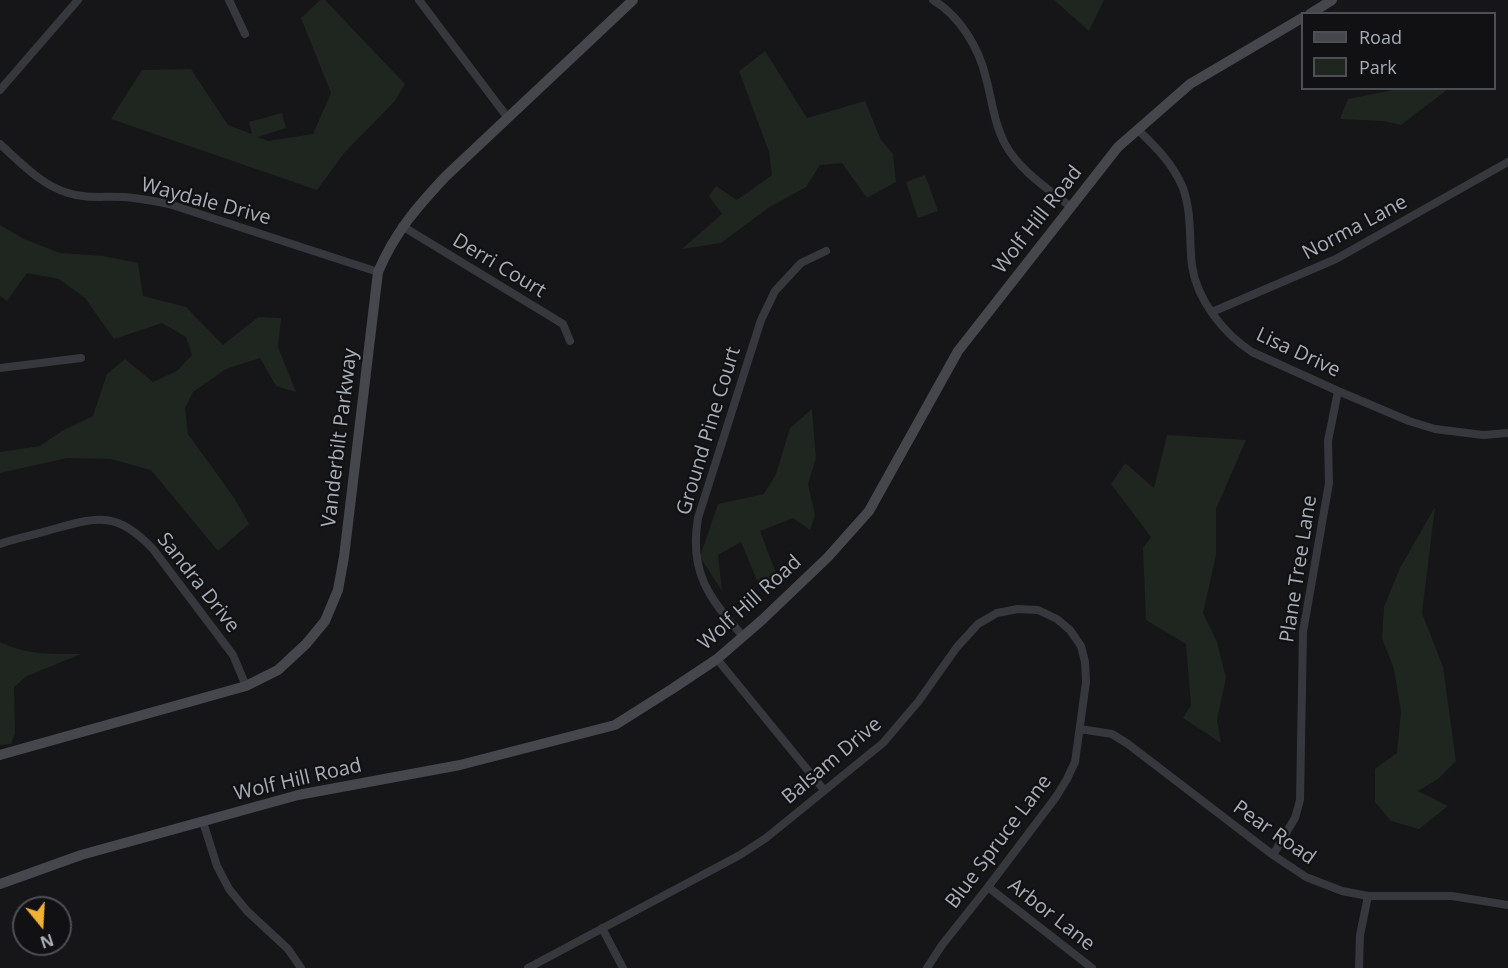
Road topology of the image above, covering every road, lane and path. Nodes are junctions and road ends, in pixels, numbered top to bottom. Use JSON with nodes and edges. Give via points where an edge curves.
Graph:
{"nodes":[{"id":1,"x":78,"y":0,"type":"edge"},
{"id":2,"x":229,"y":0,"type":"edge"},
{"id":3,"x":419,"y":0,"type":"edge"},
{"id":4,"x":633,"y":0,"type":"edge"},
{"id":5,"x":933,"y":0,"type":"edge"},
{"id":6,"x":1332,"y":0,"type":"edge"},
{"id":7,"x":1313,"y":12,"type":"edge"},
{"id":8,"x":1301,"y":19,"type":"edge"},
{"id":9,"x":245,"y":34,"type":"dead end"},
{"id":10,"x":0,"y":90,"type":"edge"},
{"id":11,"x":508,"y":118,"type":"junction"},
{"id":12,"x":1138,"y":130,"type":"junction"},
{"id":13,"x":0,"y":144,"type":"edge"},
{"id":14,"x":1508,"y":162,"type":"edge"},
{"id":15,"x":1071,"y":207,"type":"junction"},
{"id":16,"x":402,"y":226,"type":"junction"},
{"id":17,"x":826,"y":251,"type":"dead end"},
{"id":18,"x":378,"y":272,"type":"junction"},
{"id":19,"x":1212,"y":312,"type":"junction"},
{"id":20,"x":570,"y":341,"type":"dead end"},
{"id":21,"x":81,"y":357,"type":"dead end"},
{"id":22,"x":0,"y":368,"type":"edge"},
{"id":23,"x":1338,"y":391,"type":"junction"},
{"id":24,"x":1508,"y":433,"type":"edge"},
{"id":25,"x":0,"y":544,"type":"edge"},
{"id":26,"x":742,"y":636,"type":"junction"},
{"id":27,"x":717,"y":659,"type":"junction"},
{"id":28,"x":246,"y":687,"type":"junction"},
{"id":29,"x":1080,"y":729,"type":"junction"},
{"id":30,"x":0,"y":755,"type":"edge"},
{"id":31,"x":824,"y":790,"type":"junction"},
{"id":32,"x":203,"y":822,"type":"junction"},
{"id":33,"x":1273,"y":855,"type":"junction"},
{"id":34,"x":0,"y":884,"type":"edge"},
{"id":35,"x":988,"y":887,"type":"junction"},
{"id":36,"x":1368,"y":896,"type":"junction"},
{"id":37,"x":1508,"y":905,"type":"edge"},
{"id":38,"x":602,"y":928,"type":"junction"},
{"id":39,"x":301,"y":968,"type":"edge"},
{"id":40,"x":528,"y":968,"type":"edge"},
{"id":41,"x":623,"y":968,"type":"edge"},
{"id":42,"x":927,"y":968,"type":"edge"},
{"id":43,"x":1092,"y":968,"type":"edge"},
{"id":44,"x":1359,"y":968,"type":"edge"}],
"edges":[{"from":1,"to":10,"type":"street"},
{"from":2,"to":9,"type":"street"},
{"from":3,"to":11,"type":"street"},
{"from":4,"to":11,"type":"street","name":"Vanderbilt Parkway"},
{"from":5,"to":15,"type":"street","via":[[952,15],[978,54],[996,125],[1006,146],[1034,177]]},
{"from":6,"to":7,"type":"street"},
{"from":8,"to":12,"type":"street","name":"Wolf Hill Road","via":[[1190,84]]},
{"from":11,"to":16,"type":"street","name":"Vanderbilt Parkway","via":[[418,205]]},
{"from":12,"to":15,"type":"street","name":"Wolf Hill Road","via":[[1118,147]]},
{"from":12,"to":19,"type":"street","name":"Lisa Drive","via":[[1173,168],[1183,189],[1193,269],[1199,291]]},
{"from":13,"to":18,"type":"street","name":"Waydale Drive","via":[[35,174],[67,193],[169,204]]},
{"from":14,"to":19,"type":"street","name":"Norma Lane","via":[[1336,259]]},
{"from":15,"to":26,"type":"street","name":"Wolf Hill Road","via":[[958,351],[869,511],[828,557]]},
{"from":16,"to":18,"type":"street","name":"Vanderbilt Parkway"},
{"from":16,"to":20,"type":"street","name":"Derri Court","via":[[563,324]]},
{"from":17,"to":26,"type":"street","name":"Ground Pine Court","via":[[801,263],[775,291],[761,320],[699,518],[695,539],[702,582]]},
{"from":18,"to":28,"type":"street","name":"Vanderbilt Parkway","via":[[338,591],[326,621],[306,644],[278,670]]},
{"from":19,"to":23,"type":"street","name":"Lisa Drive","via":[[1244,347]]},
{"from":21,"to":22,"type":"street"},
{"from":23,"to":24,"type":"street","name":"Lisa Drive","via":[[1435,429],[1483,435]]},
{"from":23,"to":33,"type":"street","name":"Plane Tree Lane","via":[[1328,441],[1329,483],[1303,632],[1300,800],[1295,818]]},
{"from":25,"to":28,"type":"street","name":"Sandra Drive","via":[[94,518],[123,524],[153,549],[227,646]]},
{"from":26,"to":27,"type":"street","name":"Wolf Hill Road"},
{"from":27,"to":31,"type":"street"},
{"from":27,"to":32,"type":"street","name":"Wolf Hill Road","via":[[615,724],[460,765],[298,795]]},
{"from":28,"to":30,"type":"street","name":"Vanderbilt Parkway"},
{"from":29,"to":31,"type":"street","name":"Balsam Drive","via":[[1085,662],[1081,646],[1070,630],[1038,610],[997,613],[978,624],[957,647],[883,743]]},
{"from":29,"to":33,"type":"street","name":"Pear Road","via":[[1112,734],[1128,744]]},
{"from":29,"to":35,"type":"street","name":"Blue Spruce Lane","via":[[1076,762],[1067,779]]},
{"from":31,"to":38,"type":"street","name":"Balsam Drive","via":[[740,855]]},
{"from":32,"to":34,"type":"street","name":"Wolf Hill Road","via":[[81,855]]},
{"from":32,"to":39,"type":"street","via":[[229,889],[288,949]]},
{"from":33,"to":36,"type":"street","name":"Pear Road","via":[[1306,877]]},
{"from":35,"to":42,"type":"street","name":"Blue Spruce Lane"},
{"from":35,"to":43,"type":"street","name":"Arbor Lane"},
{"from":36,"to":37,"type":"street","name":"Pear Road","via":[[1452,896]]},
{"from":36,"to":44,"type":"street","via":[[1360,935]]},
{"from":38,"to":40,"type":"street","name":"Balsam Drive"},
{"from":38,"to":41,"type":"street"}]}
